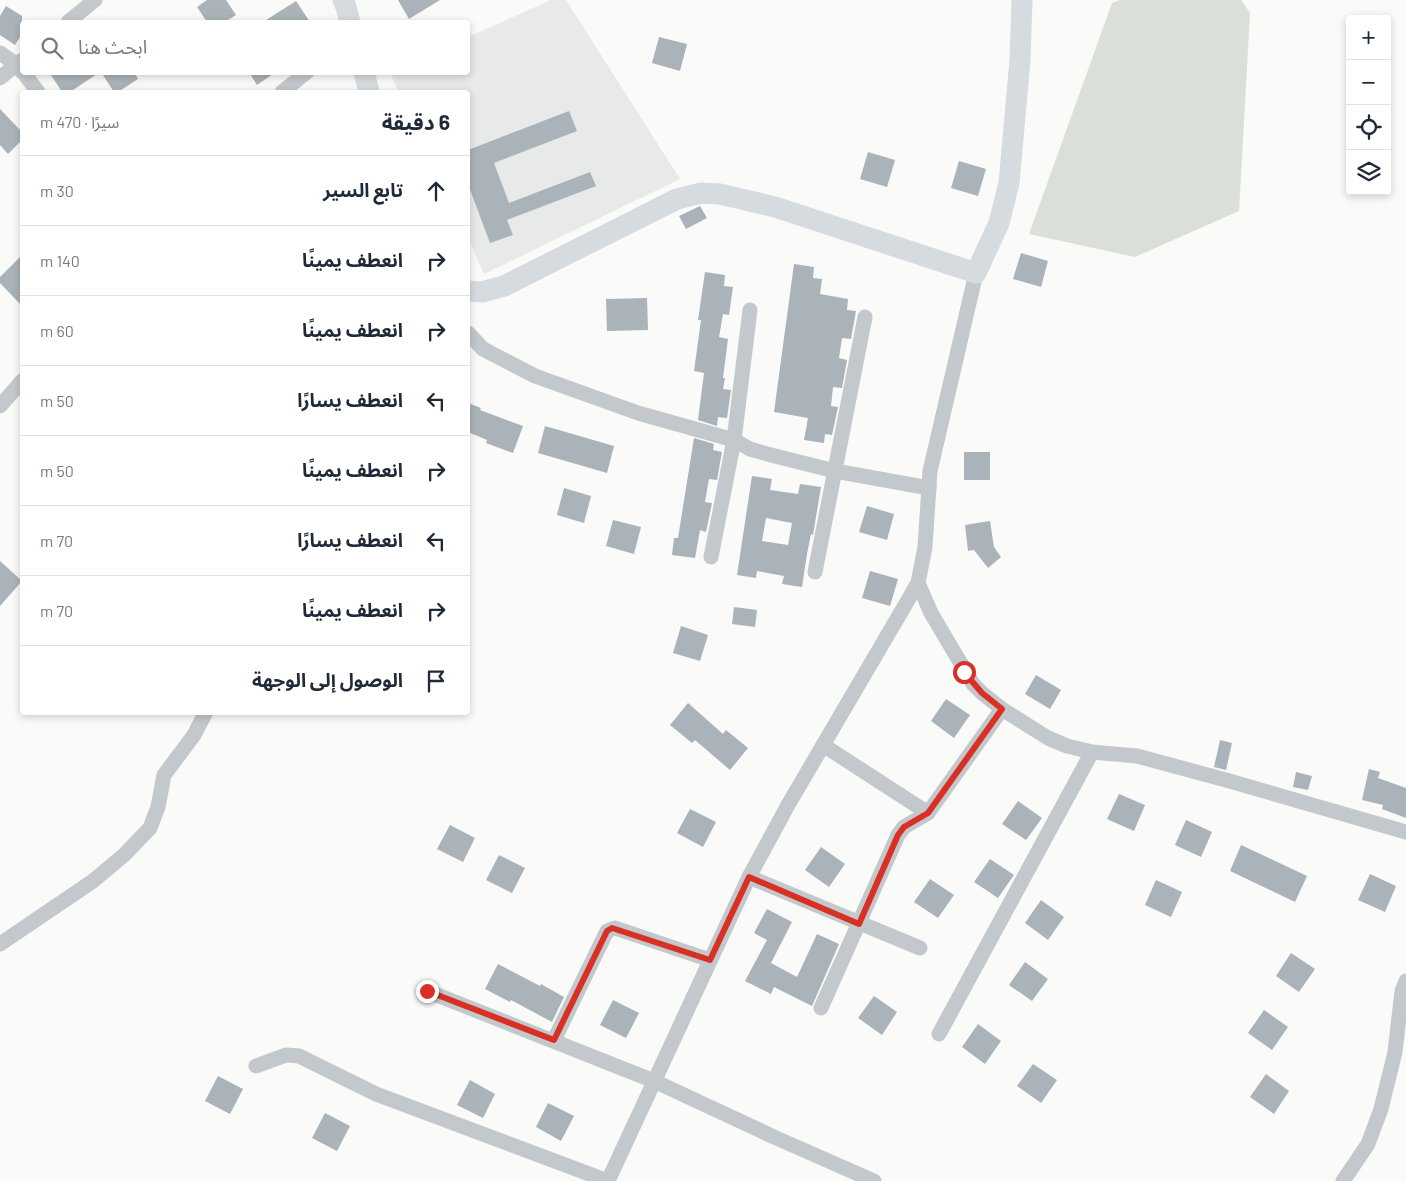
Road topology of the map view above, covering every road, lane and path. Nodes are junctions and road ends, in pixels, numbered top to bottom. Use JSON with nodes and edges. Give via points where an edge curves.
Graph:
{"nodes":[{"id":1,"x":95,"y":0,"type":"edge"},
{"id":2,"x":343,"y":0,"type":"edge"},
{"id":3,"x":1022,"y":0,"type":"edge"},
{"id":4,"x":70,"y":20,"type":"edge"},
{"id":5,"x":349,"y":20,"type":"edge"},
{"id":6,"x":0,"y":53,"type":"edge"},
{"id":7,"x":20,"y":66,"type":"edge"},
{"id":8,"x":20,"y":68,"type":"edge"},
{"id":9,"x":26,"y":75,"type":"edge"},
{"id":10,"x":303,"y":75,"type":"edge"},
{"id":11,"x":365,"y":75,"type":"edge"},
{"id":12,"x":0,"y":78,"type":"edge"},
{"id":13,"x":37,"y":90,"type":"edge"},
{"id":14,"x":284,"y":90,"type":"edge"},
{"id":15,"x":368,"y":90,"type":"edge"},
{"id":16,"x":976,"y":273,"type":"junction"},
{"id":17,"x":470,"y":291,"type":"edge"},
{"id":18,"x":750,"y":310,"type":"dead end"},
{"id":19,"x":865,"y":317,"type":"dead end"},
{"id":20,"x":470,"y":335,"type":"edge"},
{"id":21,"x":20,"y":383,"type":"edge"},
{"id":22,"x":0,"y":406,"type":"edge"},
{"id":23,"x":734,"y":440,"type":"junction"},
{"id":24,"x":835,"y":471,"type":"junction"},
{"id":25,"x":929,"y":488,"type":"junction"},
{"id":26,"x":711,"y":557,"type":"dead end"},
{"id":27,"x":815,"y":572,"type":"dead end"},
{"id":28,"x":918,"y":583,"type":"junction"},
{"id":29,"x":1002,"y":709,"type":"junction"},
{"id":30,"x":204,"y":715,"type":"edge"},
{"id":31,"x":823,"y":745,"type":"junction"},
{"id":32,"x":1092,"y":752,"type":"junction"},
{"id":33,"x":928,"y":813,"type":"junction"},
{"id":34,"x":1406,"y":832,"type":"edge"},
{"id":35,"x":749,"y":877,"type":"junction"},
{"id":36,"x":859,"y":924,"type":"junction"},
{"id":37,"x":0,"y":944,"type":"edge"},
{"id":38,"x":920,"y":948,"type":"dead end"},
{"id":39,"x":710,"y":960,"type":"junction"},
{"id":40,"x":1406,"y":981,"type":"edge"},
{"id":41,"x":427,"y":991,"type":"dead end"},
{"id":42,"x":821,"y":1008,"type":"dead end"},
{"id":43,"x":939,"y":1034,"type":"dead end"},
{"id":44,"x":554,"y":1040,"type":"junction"},
{"id":45,"x":256,"y":1066,"type":"dead end"},
{"id":46,"x":654,"y":1081,"type":"junction"},
{"id":47,"x":608,"y":1181,"type":"edge"},
{"id":48,"x":874,"y":1181,"type":"edge"},
{"id":49,"x":1343,"y":1181,"type":"edge"}],
"edges":[{"from":1,"to":4,"type":"street"},
{"from":2,"to":5,"type":"street"},
{"from":3,"to":16,"type":"street","via":[[1009,183],[999,223]]},
{"from":6,"to":7,"type":"street"},
{"from":8,"to":12,"type":"street"},
{"from":9,"to":13,"type":"street"},
{"from":10,"to":14,"type":"street"},
{"from":11,"to":15,"type":"street"},
{"from":16,"to":17,"type":"street","via":[[775,207],[720,194],[701,193],[678,199],[504,286],[482,292]]},
{"from":16,"to":25,"type":"street","via":[[930,471]]},
{"from":18,"to":23,"type":"street"},
{"from":19,"to":24,"type":"street"},
{"from":20,"to":23,"type":"street","via":[[483,349],[535,376],[638,413]]},
{"from":21,"to":22,"type":"street"},
{"from":23,"to":24,"type":"street","via":[[750,449]]},
{"from":23,"to":26,"type":"street"},
{"from":24,"to":25,"type":"street"},
{"from":24,"to":27,"type":"street"},
{"from":25,"to":28,"type":"street","via":[[925,547]]},
{"from":28,"to":29,"type":"street","via":[[930,613],[964,672]]},
{"from":28,"to":31,"type":"street"},
{"from":29,"to":32,"type":"street","via":[[1048,738]]},
{"from":29,"to":33,"type":"street"},
{"from":30,"to":37,"type":"street","via":[[194,736],[164,775],[150,828],[93,881]]},
{"from":31,"to":33,"type":"street"},
{"from":31,"to":35,"type":"street"},
{"from":32,"to":34,"type":"street","via":[[1137,756]]},
{"from":32,"to":43,"type":"street"},
{"from":33,"to":36,"type":"street","via":[[904,827],[898,835]]},
{"from":35,"to":36,"type":"street"},
{"from":35,"to":39,"type":"street"},
{"from":36,"to":38,"type":"street"},
{"from":36,"to":42,"type":"street"},
{"from":39,"to":44,"type":"street","via":[[610,929]]},
{"from":39,"to":46,"type":"street"},
{"from":40,"to":49,"type":"street","via":[[1395,1052],[1381,1109],[1368,1144]]},
{"from":41,"to":44,"type":"street"},
{"from":44,"to":46,"type":"street"},
{"from":45,"to":47,"type":"street","via":[[286,1055],[299,1056],[376,1094]]},
{"from":46,"to":47,"type":"street"},
{"from":46,"to":48,"type":"street"}]}
